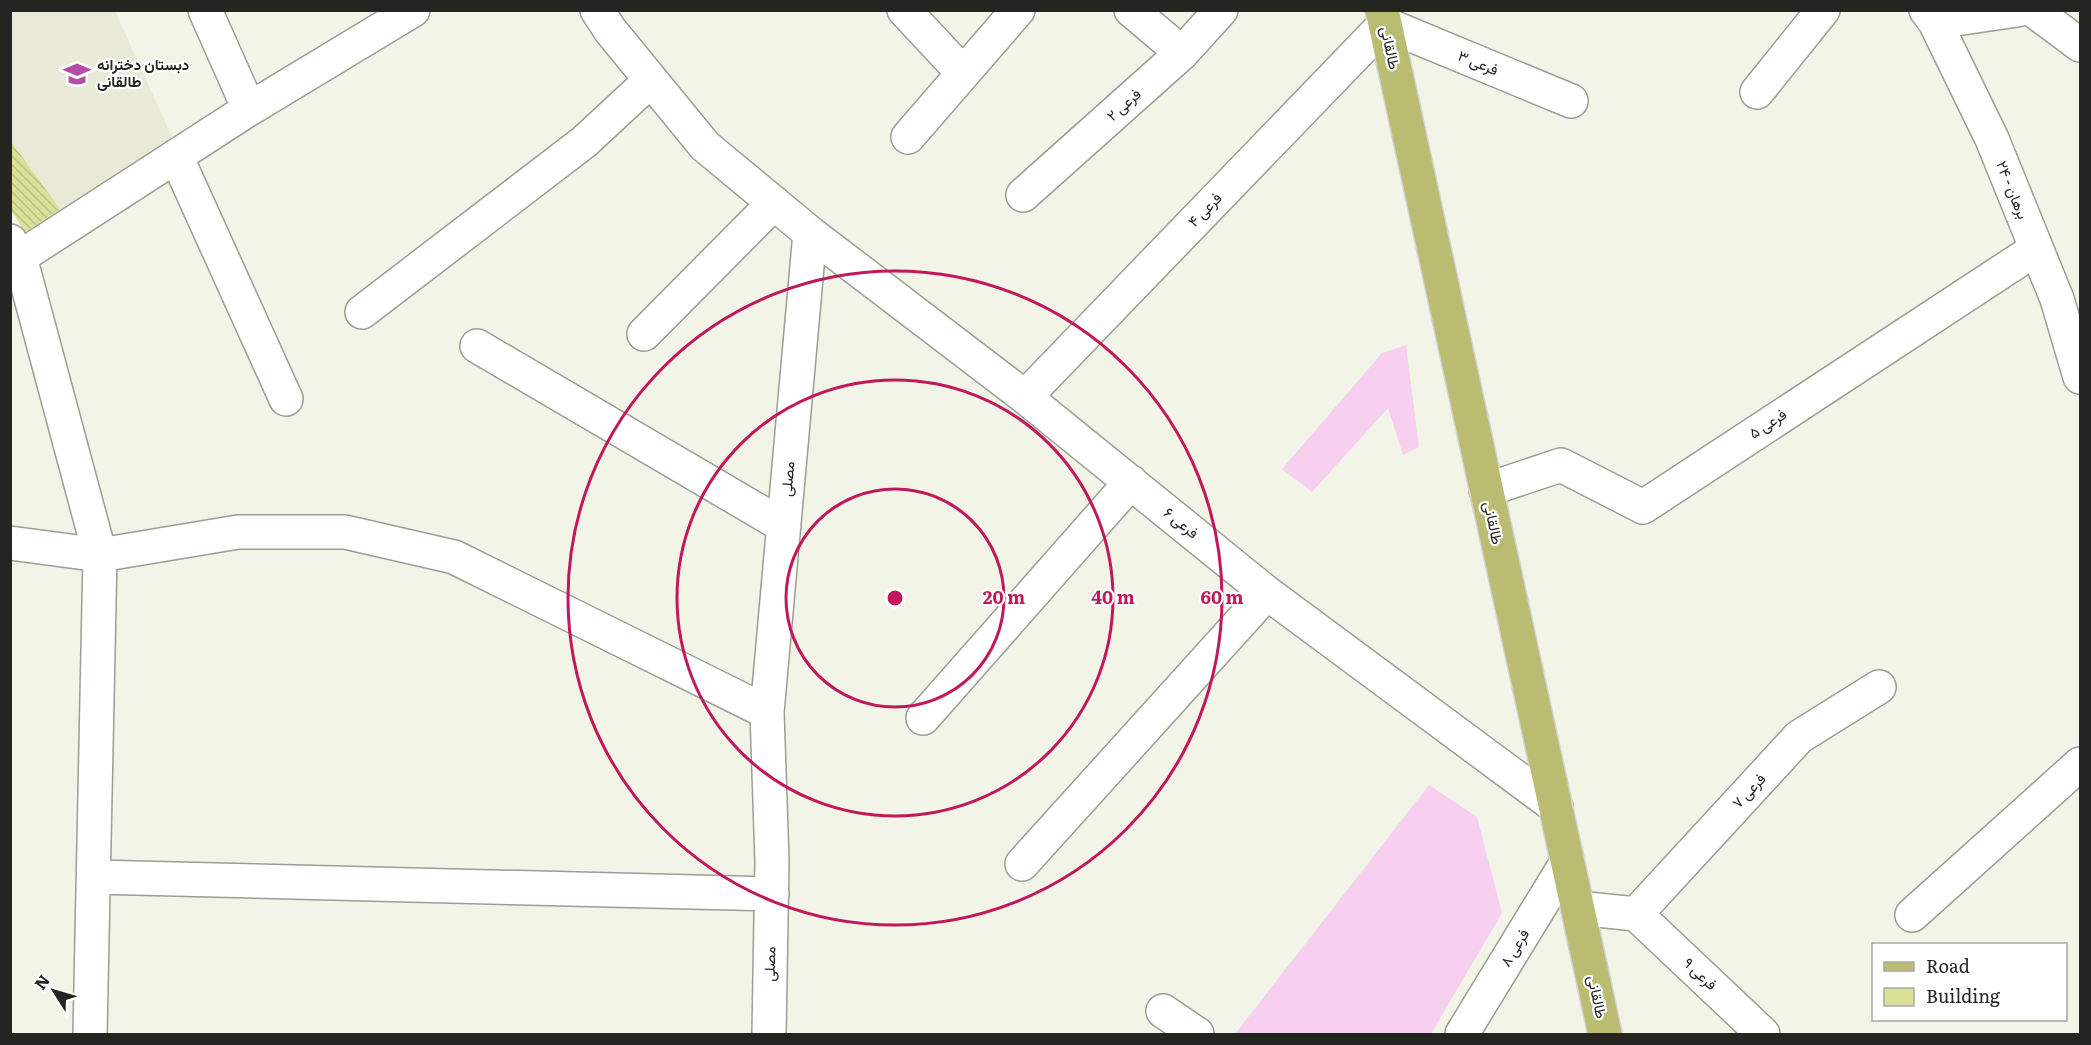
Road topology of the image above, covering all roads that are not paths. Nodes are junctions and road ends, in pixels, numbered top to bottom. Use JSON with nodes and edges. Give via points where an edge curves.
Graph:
{"nodes":[{"id":1,"x":205,"y":10,"type":"edge"},
{"id":2,"x":413,"y":10,"type":"edge"},
{"id":3,"x":597,"y":10,"type":"edge"},
{"id":4,"x":904,"y":10,"type":"edge"},
{"id":5,"x":1018,"y":10,"type":"edge"},
{"id":6,"x":1131,"y":10,"type":"edge"},
{"id":7,"x":1221,"y":10,"type":"edge"},
{"id":8,"x":1824,"y":10,"type":"edge"},
{"id":9,"x":2017,"y":10,"type":"edge"},
{"id":10,"x":2033,"y":10,"type":"edge"},
{"id":11,"x":1931,"y":16,"type":"edge"},
{"id":12,"x":1383,"y":17,"type":"edge"},
{"id":13,"x":2080,"y":45,"type":"edge"},
{"id":14,"x":1182,"y":53,"type":"junction"},
{"id":15,"x":963,"y":73,"type":"junction"},
{"id":16,"x":651,"y":80,"type":"junction"},
{"id":17,"x":1757,"y":92,"type":"dead end"},
{"id":18,"x":1571,"y":101,"type":"dead end"},
{"id":19,"x":249,"y":109,"type":"junction"},
{"id":20,"x":908,"y":136,"type":"dead end"},
{"id":21,"x":176,"y":156,"type":"junction"},
{"id":22,"x":1023,"y":195,"type":"dead end"},
{"id":23,"x":774,"y":203,"type":"junction"},
{"id":24,"x":810,"y":233,"type":"junction"},
{"id":25,"x":15,"y":249,"type":"edge"},
{"id":26,"x":2036,"y":249,"type":"junction"},
{"id":27,"x":362,"y":312,"type":"dead end"},
{"id":28,"x":644,"y":334,"type":"dead end"},
{"id":29,"x":477,"y":346,"type":"dead end"},
{"id":30,"x":2080,"y":377,"type":"edge"},
{"id":31,"x":1025,"y":397,"type":"junction"},
{"id":32,"x":286,"y":399,"type":"dead end"},
{"id":33,"x":1131,"y":482,"type":"junction"},
{"id":34,"x":1486,"y":490,"type":"junction"},
{"id":35,"x":784,"y":526,"type":"junction"},
{"id":36,"x":10,"y":543,"type":"edge"},
{"id":37,"x":100,"y":555,"type":"junction"},
{"id":38,"x":1267,"y":593,"type":"junction"},
{"id":39,"x":1879,"y":687,"type":"dead end"},
{"id":40,"x":767,"y":712,"type":"junction"},
{"id":41,"x":923,"y":718,"type":"dead end"},
{"id":42,"x":2080,"y":764,"type":"edge"},
{"id":43,"x":1556,"y":807,"type":"junction"},
{"id":44,"x":1567,"y":862,"type":"junction"},
{"id":45,"x":1022,"y":864,"type":"dead end"},
{"id":46,"x":95,"y":877,"type":"junction"},
{"id":47,"x":772,"y":894,"type":"junction"},
{"id":48,"x":1578,"y":908,"type":"junction"},
{"id":49,"x":1636,"y":914,"type":"junction"},
{"id":50,"x":1912,"y":915,"type":"dead end"},
{"id":51,"x":1163,"y":1011,"type":"dead end"},
{"id":52,"x":90,"y":1035,"type":"edge"},
{"id":53,"x":769,"y":1035,"type":"edge"},
{"id":54,"x":1197,"y":1035,"type":"edge"},
{"id":55,"x":1462,"y":1035,"type":"edge"},
{"id":56,"x":1605,"y":1035,"type":"edge"},
{"id":57,"x":1763,"y":1035,"type":"edge"}],
"edges":[{"from":1,"to":19,"type":"street"},
{"from":2,"to":19,"type":"street"},
{"from":3,"to":16,"type":"street"},
{"from":4,"to":15,"type":"street"},
{"from":5,"to":15,"type":"street"},
{"from":6,"to":14,"type":"street"},
{"from":7,"to":14,"type":"street","name":"فرعی ۲"},
{"from":8,"to":17,"type":"street"},
{"from":9,"to":11,"type":"street"},
{"from":10,"to":13,"type":"street"},
{"from":11,"to":26,"type":"street","name":"۲۴ - برهان","via":[[1992,139]]},
{"from":12,"to":18,"type":"street","name":"فرعی ۳"},
{"from":12,"to":31,"type":"street","name":"فرعی ۴"},
{"from":12,"to":34,"type":"main road","name":"طالقانی"},
{"from":14,"to":22,"type":"street","name":"فرعی ۲"},
{"from":15,"to":20,"type":"street"},
{"from":16,"to":23,"type":"street","via":[[705,146]]},
{"from":16,"to":27,"type":"street","via":[[584,142]]},
{"from":19,"to":21,"type":"street"},
{"from":21,"to":25,"type":"street"},
{"from":21,"to":32,"type":"street"},
{"from":23,"to":24,"type":"street"},
{"from":23,"to":28,"type":"street"},
{"from":24,"to":31,"type":"street","name":"فرعی ۶"},
{"from":24,"to":35,"type":"street","name":"مصلی"},
{"from":25,"to":37,"type":"street"},
{"from":26,"to":30,"type":"street","name":"۲۴ - برهان","via":[[2057,299]]},
{"from":26,"to":34,"type":"street","name":"فرعی ۵","via":[[1643,507],[1561,465]]},
{"from":29,"to":35,"type":"street"},
{"from":31,"to":33,"type":"street","name":"فرعی ۶"},
{"from":33,"to":38,"type":"street","name":"فرعی ۶"},
{"from":33,"to":41,"type":"street"},
{"from":34,"to":43,"type":"main road","name":"طالقانی"},
{"from":35,"to":40,"type":"street","name":"مصلی"},
{"from":36,"to":37,"type":"street"},
{"from":37,"to":40,"type":"street","via":[[238,532],[345,532],[454,557]]},
{"from":37,"to":46,"type":"street"},
{"from":38,"to":43,"type":"street","name":"فرعی ۶"},
{"from":38,"to":45,"type":"street"},
{"from":39,"to":49,"type":"street","name":"فرعی ۷","via":[[1799,737]]},
{"from":40,"to":47,"type":"street","name":"مصلی"},
{"from":42,"to":50,"type":"street"},
{"from":43,"to":44,"type":"main road","name":"طالقانی"},
{"from":44,"to":48,"type":"main road","name":"طالقانی"},
{"from":44,"to":55,"type":"street","name":"فرعی ۸"},
{"from":46,"to":47,"type":"street"},
{"from":46,"to":52,"type":"street"},
{"from":47,"to":53,"type":"street","name":"مصلی"},
{"from":48,"to":49,"type":"street"},
{"from":48,"to":56,"type":"main road","name":"طالقانی"},
{"from":49,"to":57,"type":"street","name":"فرعی ۹"},
{"from":51,"to":54,"type":"street"}]}
